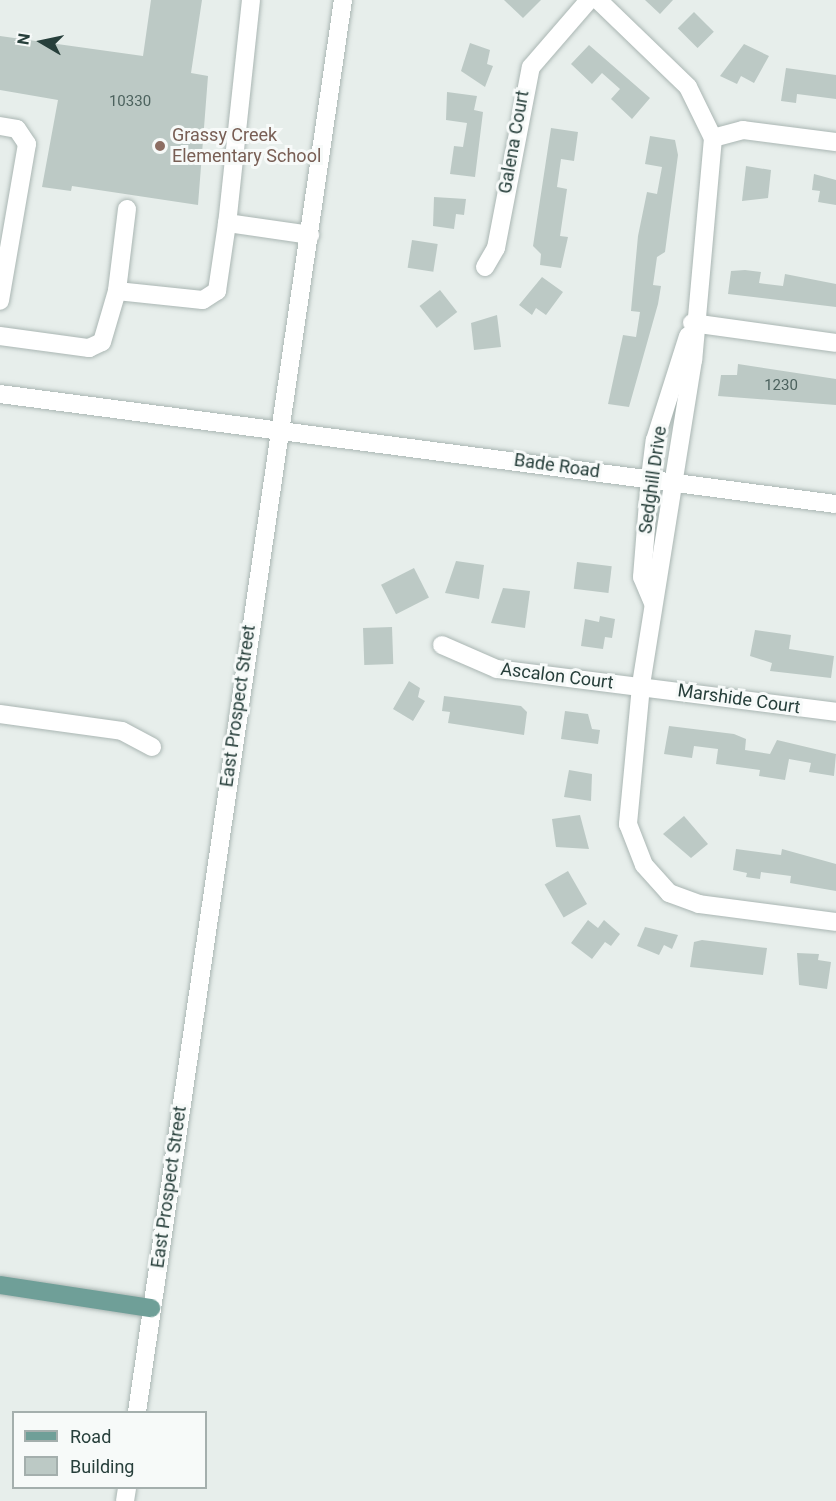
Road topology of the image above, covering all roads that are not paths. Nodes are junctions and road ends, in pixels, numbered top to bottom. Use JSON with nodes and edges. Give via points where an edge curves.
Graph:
{"nodes":[{"id":1,"x":251,"y":0,"type":"edge"},
{"id":2,"x":343,"y":0,"type":"edge"},
{"id":3,"x":589,"y":0,"type":"edge"},
{"id":4,"x":598,"y":0,"type":"edge"},
{"id":5,"x":0,"y":126,"type":"edge"},
{"id":6,"x":713,"y":138,"type":"junction"},
{"id":7,"x":836,"y":142,"type":"edge"},
{"id":8,"x":126,"y":208,"type":"dead end"},
{"id":9,"x":226,"y":223,"type":"junction"},
{"id":10,"x":309,"y":235,"type":"junction"},
{"id":11,"x":485,"y":267,"type":"dead end"},
{"id":12,"x":117,"y":291,"type":"junction"},
{"id":13,"x":0,"y":297,"type":"edge"},
{"id":14,"x":692,"y":323,"type":"junction"},
{"id":15,"x":0,"y":336,"type":"edge"},
{"id":16,"x":836,"y":343,"type":"edge"},
{"id":17,"x":0,"y":394,"type":"edge"},
{"id":18,"x":278,"y":429,"type":"junction"},
{"id":19,"x":650,"y":478,"type":"junction"},
{"id":20,"x":671,"y":481,"type":"junction"},
{"id":21,"x":836,"y":504,"type":"edge"},
{"id":22,"x":653,"y":603,"type":"junction"},
{"id":23,"x":442,"y":645,"type":"dead end"},
{"id":24,"x":641,"y":686,"type":"junction"},
{"id":25,"x":836,"y":712,"type":"edge"},
{"id":26,"x":0,"y":714,"type":"edge"},
{"id":27,"x":152,"y":747,"type":"dead end"},
{"id":28,"x":836,"y":922,"type":"edge"},
{"id":29,"x":0,"y":1285,"type":"edge"},
{"id":30,"x":151,"y":1308,"type":"junction"},
{"id":31,"x":137,"y":1411,"type":"edge"}],
"edges":[{"from":1,"to":9,"type":"street"},
{"from":2,"to":10,"type":"street","name":"East Prospect Street"},
{"from":3,"to":11,"type":"street","name":"Galena Court","via":[[531,67],[496,248]]},
{"from":4,"to":6,"type":"street","via":[[688,87]]},
{"from":5,"to":13,"type":"street","via":[[17,129],[27,144]]},
{"from":6,"to":7,"type":"street","via":[[743,130]]},
{"from":6,"to":14,"type":"street","name":"Sedghill Drive"},
{"from":8,"to":12,"type":"street"},
{"from":9,"to":10,"type":"street"},
{"from":9,"to":12,"type":"street","via":[[217,291],[203,300]]},
{"from":10,"to":18,"type":"street","name":"East Prospect Street"},
{"from":12,"to":15,"type":"street","via":[[102,342],[89,348]]},
{"from":14,"to":16,"type":"street"},
{"from":14,"to":19,"type":"street","name":"Sedghill Drive","via":[[655,440]]},
{"from":14,"to":20,"type":"street","name":"Sedghill Drive","via":[[693,360]]},
{"from":17,"to":18,"type":"street","name":"Bade Road"},
{"from":18,"to":19,"type":"street","name":"Bade Road"},
{"from":18,"to":30,"type":"street","name":"East Prospect Street"},
{"from":19,"to":20,"type":"street","name":"Bade Road"},
{"from":19,"to":22,"type":"street","name":"Sedghill Drive","via":[[642,577]]},
{"from":20,"to":21,"type":"street","name":"Bade Road"},
{"from":20,"to":22,"type":"street","name":"Sedghill Drive"},
{"from":22,"to":24,"type":"street","name":"Sedghill Drive"},
{"from":23,"to":24,"type":"street","name":"Ascalon Court","via":[[497,669]]},
{"from":24,"to":25,"type":"street","name":"Marshide Court"},
{"from":24,"to":28,"type":"street","name":"Sedghill Drive","via":[[628,824],[644,865],[669,893],[699,904]]},
{"from":26,"to":27,"type":"street","via":[[122,731]]},
{"from":29,"to":30,"type":"main road"},
{"from":30,"to":31,"type":"street","name":"East Prospect Street"}]}
